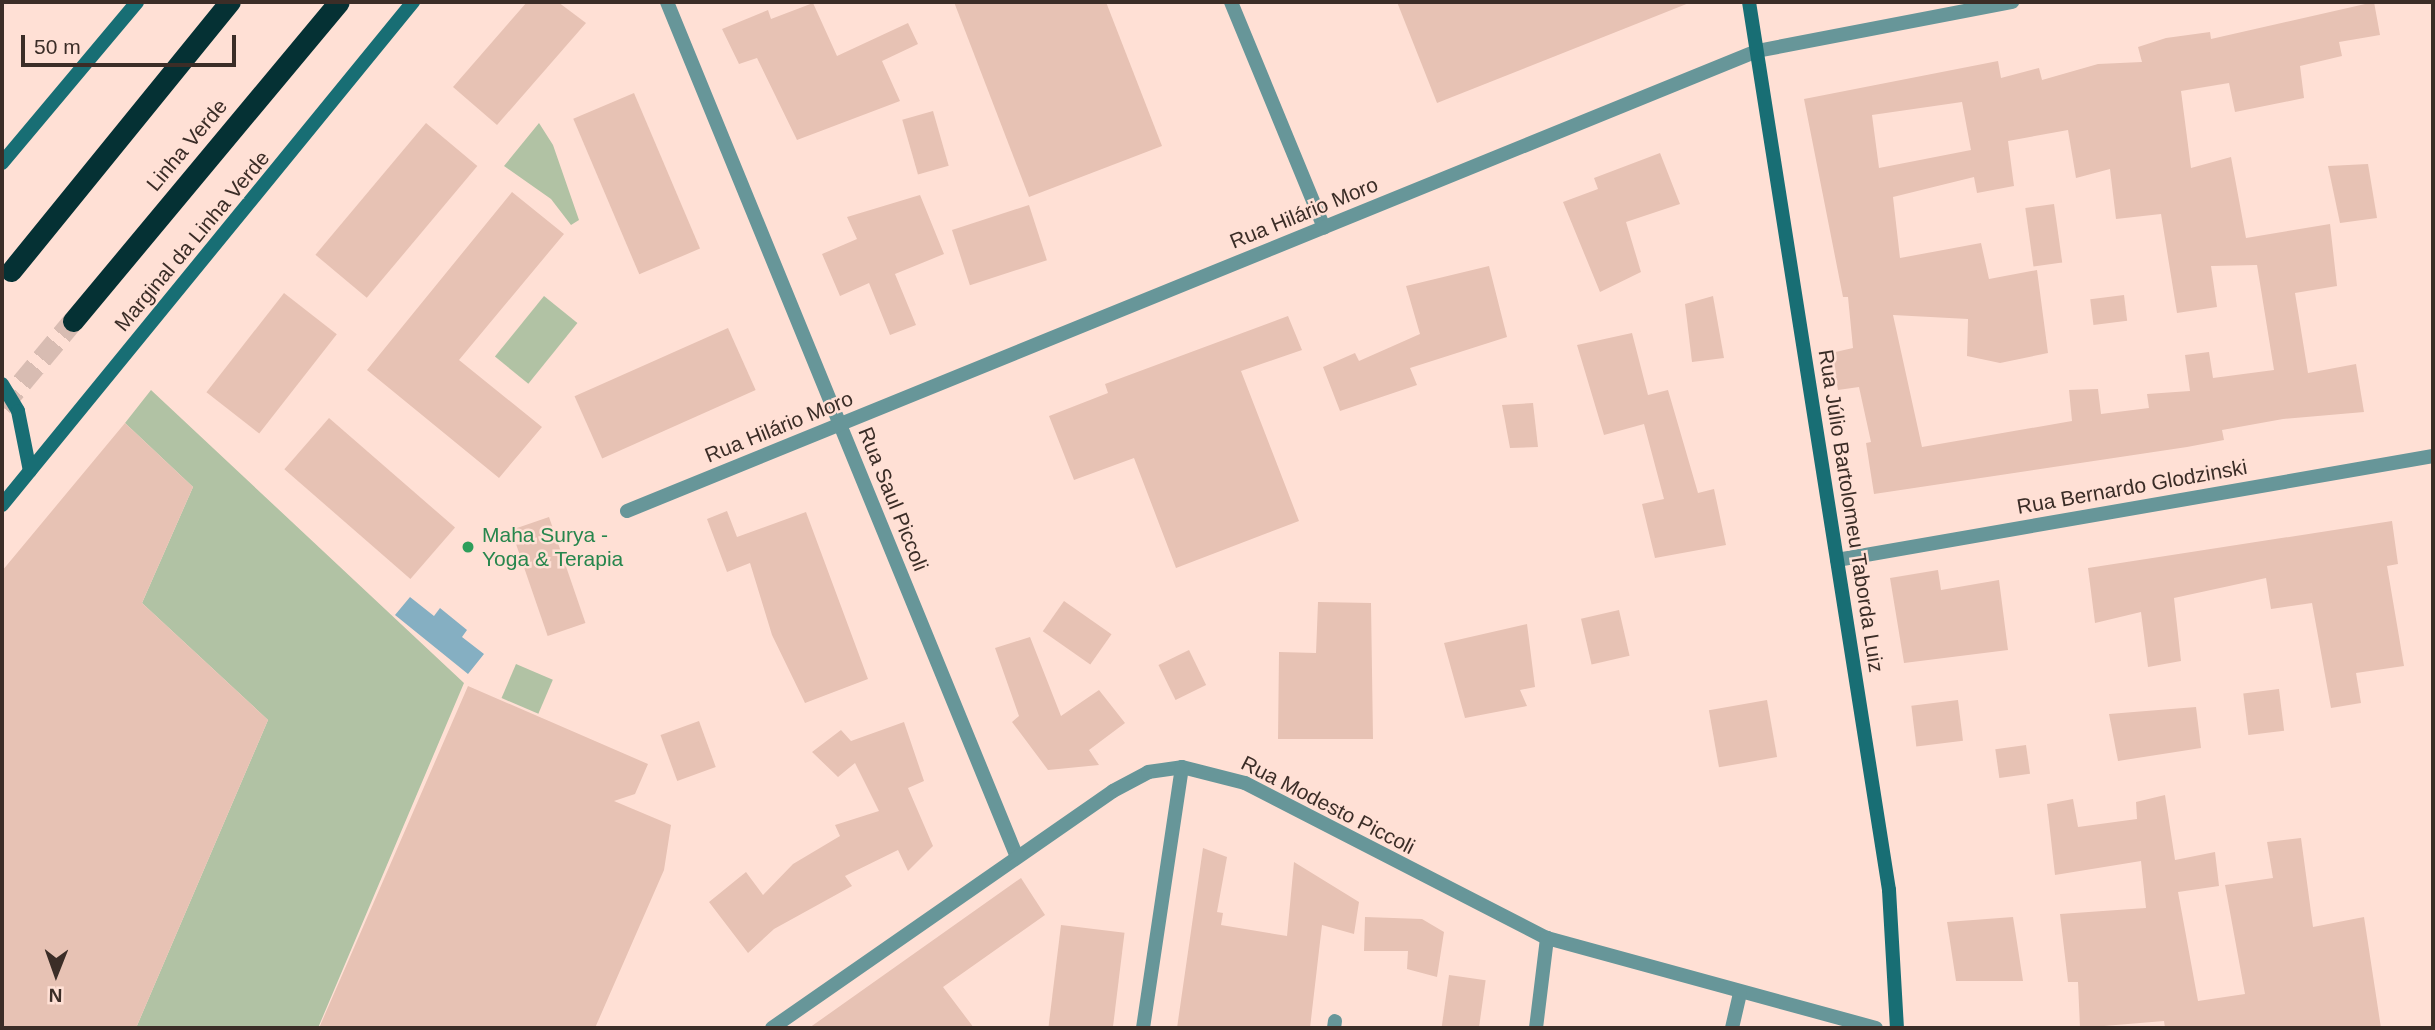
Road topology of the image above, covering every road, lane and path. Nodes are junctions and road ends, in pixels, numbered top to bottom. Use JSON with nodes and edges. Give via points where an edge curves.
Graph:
{"nodes":[{"id":1,"x":137,"y":2,"type":"edge"},
{"id":2,"x":230,"y":2,"type":"edge"},
{"id":3,"x":340,"y":2,"type":"edge"},
{"id":4,"x":413,"y":2,"type":"edge"},
{"id":5,"x":667,"y":2,"type":"edge"},
{"id":6,"x":1231,"y":2,"type":"edge"},
{"id":7,"x":1749,"y":2,"type":"edge"},
{"id":8,"x":2012,"y":2,"type":"edge"},
{"id":9,"x":1758,"y":51,"type":"junction"},
{"id":10,"x":2,"y":163,"type":"edge"},
{"id":11,"x":1324,"y":228,"type":"junction"},
{"id":12,"x":11,"y":271,"type":"dead end"},
{"id":13,"x":73,"y":321,"type":"tunnel mouth"},
{"id":14,"x":2,"y":384,"type":"edge"},
{"id":15,"x":840,"y":425,"type":"junction"},
{"id":16,"x":2433,"y":456,"type":"edge"},
{"id":17,"x":30,"y":471,"type":"junction"},
{"id":18,"x":2,"y":505,"type":"edge"},
{"id":19,"x":627,"y":511,"type":"dead end"},
{"id":20,"x":1837,"y":560,"type":"junction"},
{"id":21,"x":1182,"y":767,"type":"junction"},
{"id":22,"x":1017,"y":857,"type":"junction"},
{"id":23,"x":1547,"y":938,"type":"junction"},
{"id":24,"x":1740,"y":994,"type":"junction"},
{"id":25,"x":772,"y":1028,"type":"edge"},
{"id":26,"x":1143,"y":1028,"type":"edge"},
{"id":27,"x":1536,"y":1028,"type":"edge"},
{"id":28,"x":1732,"y":1028,"type":"edge"},
{"id":29,"x":1876,"y":1028,"type":"edge"},
{"id":30,"x":1897,"y":1028,"type":"edge"}],
"edges":[{"from":1,"to":10,"type":"main road"},
{"from":2,"to":12,"type":"highway"},
{"from":3,"to":13,"type":"highway","name":"Linha Verde"},
{"from":4,"to":17,"type":"main road","name":"Marginal da Linha Verde"},
{"from":5,"to":15,"type":"street","name":"Rua Saul Piccoli"},
{"from":6,"to":11,"type":"street"},
{"from":7,"to":9,"type":"main road","name":"Rua Júlio Bartolomeu Taborda Luiz"},
{"from":8,"to":9,"type":"street","name":"Rua Hilário Moro"},
{"from":9,"to":11,"type":"street","name":"Rua Hilário Moro"},
{"from":9,"to":20,"type":"main road","name":"Rua Júlio Bartolomeu Taborda Luiz"},
{"from":11,"to":15,"type":"street","name":"Rua Hilário Moro"},
{"from":14,"to":17,"type":"main road","via":[[18,411]]},
{"from":15,"to":19,"type":"street","name":"Rua Hilário Moro"},
{"from":15,"to":22,"type":"street","name":"Rua Saul Piccoli"},
{"from":16,"to":20,"type":"street","name":"Rua Bernardo Glodzinski"},
{"from":17,"to":18,"type":"main road","name":"Marginal da Linha Verde"},
{"from":20,"to":30,"type":"main road","name":"Rua Júlio Bartolomeu Taborda Luiz","via":[[1896,936]]},
{"from":21,"to":22,"type":"street","name":"Rua Modesto Piccoli","via":[[1130,780]]},
{"from":21,"to":23,"type":"street","name":"Rua Modesto Piccoli","via":[[1245,783]]},
{"from":21,"to":26,"type":"street"},
{"from":22,"to":25,"type":"street","name":"Rua Modesto Piccoli"},
{"from":23,"to":24,"type":"street","name":"Rua Modesto Piccoli"},
{"from":23,"to":27,"type":"street"},
{"from":24,"to":28,"type":"street"},
{"from":24,"to":29,"type":"street","name":"Rua Modesto Piccoli"}]}
